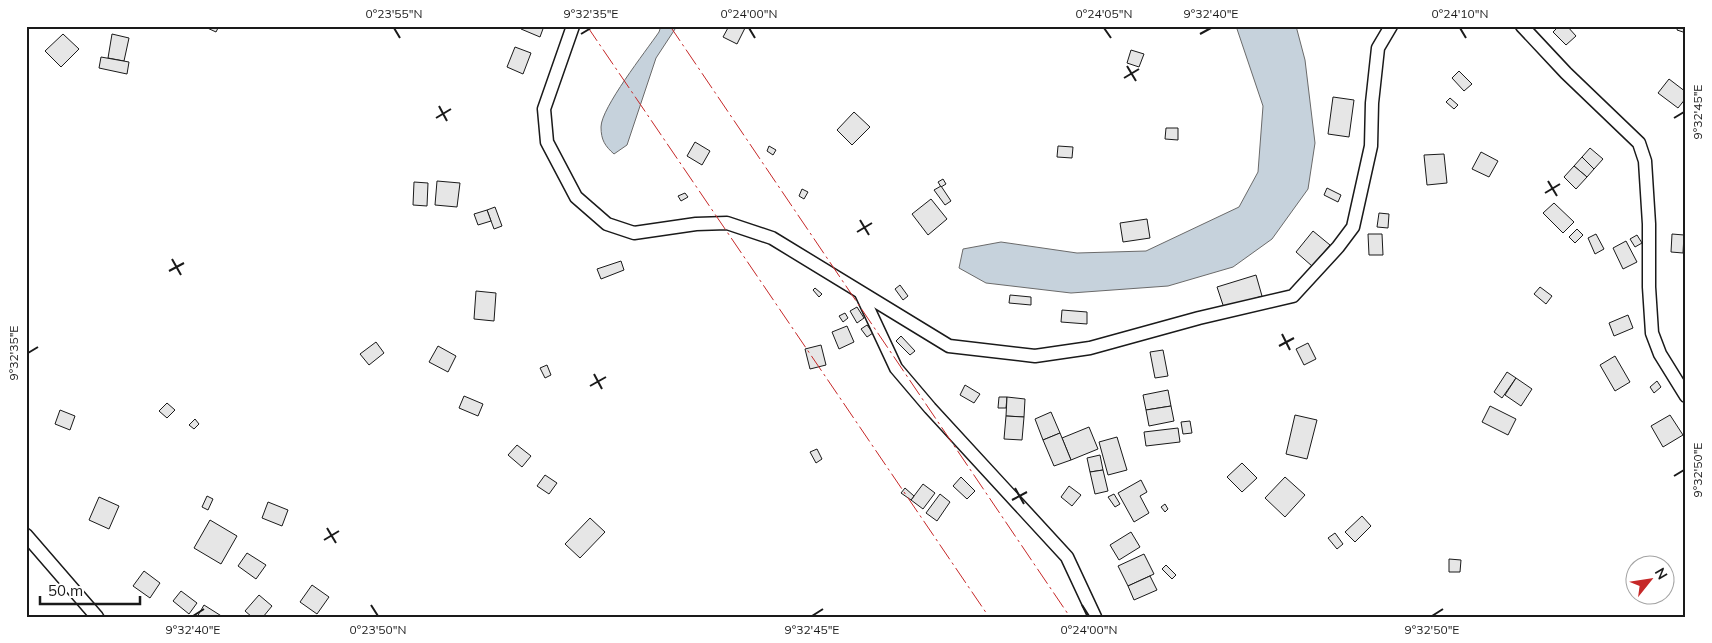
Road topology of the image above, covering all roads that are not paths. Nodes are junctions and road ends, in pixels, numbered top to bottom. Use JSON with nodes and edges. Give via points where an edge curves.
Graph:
{"nodes":[{"id":1,"x":573,"y":26,"type":"edge"},
{"id":2,"x":1391,"y":26,"type":"edge"},
{"id":3,"x":1522,"y":26,"type":"edge"},
{"id":4,"x":861,"y":293,"type":"junction"},
{"id":5,"x":1686,"y":396,"type":"edge"},
{"id":6,"x":26,"y":535,"type":"edge"},
{"id":7,"x":97,"y":617,"type":"edge"},
{"id":8,"x":1095,"y":617,"type":"edge"}],
"edges":[{"from":1,"to":4,"type":"street","via":[[544,109],[547,142],[576,197],[607,224],[634,234],[696,224],[727,223],[772,238]]},
{"from":2,"to":4,"type":"street","via":[[1378,48],[1371,146],[1353,227],[1293,296],[1090,348],[1035,356],[949,346]]},
{"from":3,"to":5,"type":"street","via":[[1639,142],[1645,161],[1652,333],[1660,354]]},
{"from":4,"to":8,"type":"street","via":[[896,368],[1067,557]]},
{"from":6,"to":7,"type":"street"}]}
